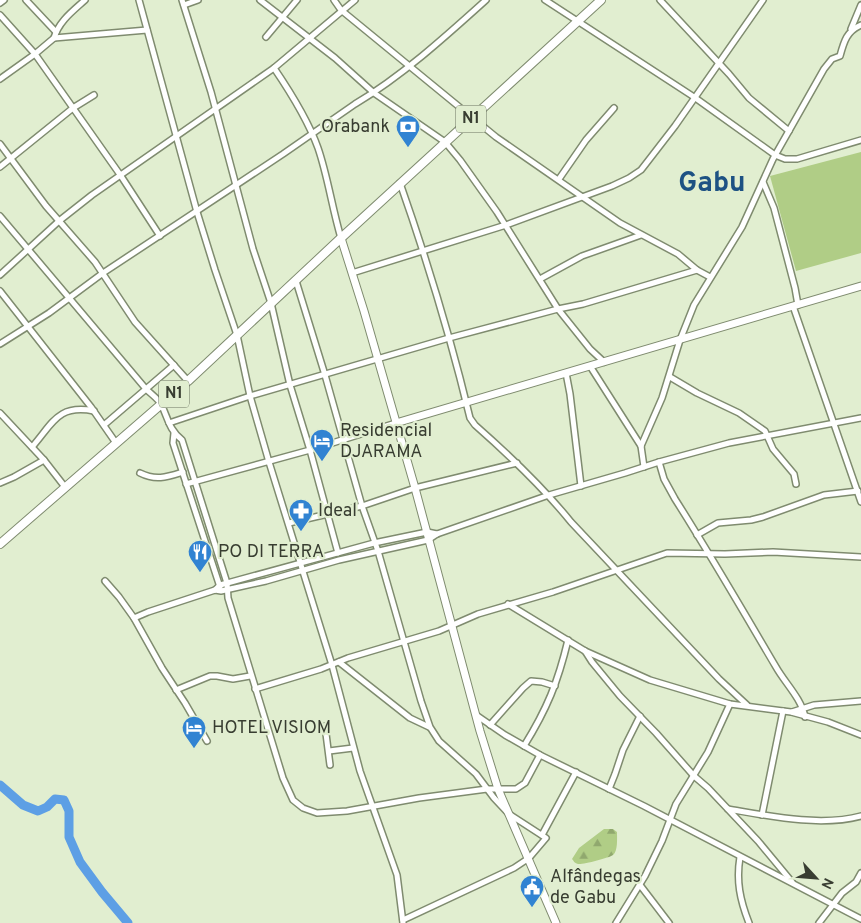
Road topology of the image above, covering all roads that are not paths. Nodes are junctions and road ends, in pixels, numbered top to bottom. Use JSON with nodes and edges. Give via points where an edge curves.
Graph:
{"nodes":[{"id":1,"x":4,"y":0,"type":"edge"},
{"id":2,"x":26,"y":0,"type":"edge"},
{"id":3,"x":86,"y":0,"type":"edge"},
{"id":4,"x":139,"y":0,"type":"edge"},
{"id":5,"x":198,"y":0,"type":"edge"},
{"id":6,"x":260,"y":0,"type":"edge"},
{"id":7,"x":297,"y":0,"type":"edge"},
{"id":8,"x":334,"y":0,"type":"edge"},
{"id":9,"x":354,"y":0,"type":"edge"},
{"id":10,"x":486,"y":0,"type":"edge"},
{"id":11,"x":545,"y":0,"type":"edge"},
{"id":12,"x":601,"y":0,"type":"edge"},
{"id":13,"x":660,"y":0,"type":"edge"},
{"id":14,"x":763,"y":0,"type":"edge"},
{"id":15,"x":0,"y":3,"type":"edge"},
{"id":16,"x":183,"y":3,"type":"edge"},
{"id":17,"x":861,"y":5,"type":"edge"},
{"id":18,"x":341,"y":10,"type":"junction"},
{"id":19,"x":283,"y":18,"type":"junction"},
{"id":20,"x":1,"y":19,"type":"edge"},
{"id":21,"x":579,"y":21,"type":"junction"},
{"id":22,"x":861,"y":25,"type":"edge"},
{"id":23,"x":851,"y":29,"type":"junction"},
{"id":24,"x":147,"y":30,"type":"junction"},
{"id":25,"x":55,"y":35,"type":"junction"},
{"id":26,"x":266,"y":37,"type":"dead end"},
{"id":27,"x":308,"y":38,"type":"junction"},
{"id":28,"x":35,"y":54,"type":"junction"},
{"id":29,"x":718,"y":63,"type":"junction"},
{"id":30,"x":409,"y":65,"type":"junction"},
{"id":31,"x":274,"y":68,"type":"junction"},
{"id":32,"x":0,"y":79,"type":"edge"},
{"id":33,"x":374,"y":93,"type":"junction"},
{"id":34,"x":94,"y":94,"type":"dead end"},
{"id":35,"x":694,"y":97,"type":"junction"},
{"id":36,"x":73,"y":108,"type":"junction"},
{"id":37,"x":614,"y":108,"type":"dead end"},
{"id":38,"x":216,"y":109,"type":"junction"},
{"id":39,"x":473,"y":118,"type":"junction"},
{"id":40,"x":789,"y":131,"type":"junction"},
{"id":41,"x":313,"y":134,"type":"junction"},
{"id":42,"x":176,"y":137,"type":"junction"},
{"id":43,"x":861,"y":140,"type":"edge"},
{"id":44,"x":445,"y":142,"type":"junction"},
{"id":45,"x":0,"y":144,"type":"edge"},
{"id":46,"x":775,"y":155,"type":"junction"},
{"id":47,"x":11,"y":158,"type":"junction"},
{"id":48,"x":0,"y":167,"type":"edge"},
{"id":49,"x":121,"y":176,"type":"junction"},
{"id":50,"x":559,"y":179,"type":"junction"},
{"id":51,"x":763,"y":182,"type":"junction"},
{"id":52,"x":400,"y":183,"type":"junction"},
{"id":53,"x":236,"y":185,"type":"junction"},
{"id":54,"x":584,"y":196,"type":"junction"},
{"id":55,"x":197,"y":212,"type":"junction"},
{"id":56,"x":0,"y":216,"type":"edge"},
{"id":57,"x":59,"y":221,"type":"junction"},
{"id":58,"x":506,"y":225,"type":"junction"},
{"id":59,"x":641,"y":235,"type":"junction"},
{"id":60,"x":160,"y":236,"type":"junction"},
{"id":61,"x":341,"y":238,"type":"junction"},
{"id":62,"x":29,"y":249,"type":"junction"},
{"id":63,"x":422,"y":250,"type":"junction"},
{"id":64,"x":697,"y":270,"type":"junction"},
{"id":65,"x":103,"y":273,"type":"junction"},
{"id":66,"x":352,"y":273,"type":"junction"},
{"id":67,"x":0,"y":275,"type":"edge"},
{"id":68,"x":710,"y":277,"type":"junction"},
{"id":69,"x":540,"y":279,"type":"junction"},
{"id":70,"x":296,"y":281,"type":"junction"},
{"id":71,"x":861,"y":286,"type":"edge"},
{"id":72,"x":0,"y":291,"type":"edge"},
{"id":73,"x":70,"y":298,"type":"junction"},
{"id":74,"x":271,"y":303,"type":"junction"},
{"id":75,"x":795,"y":306,"type":"junction"},
{"id":76,"x":558,"y":309,"type":"junction"},
{"id":77,"x":28,"y":326,"type":"junction"},
{"id":78,"x":237,"y":335,"type":"junction"},
{"id":79,"x":449,"y":338,"type":"junction"},
{"id":80,"x":680,"y":340,"type":"junction"},
{"id":81,"x":0,"y":344,"type":"edge"},
{"id":82,"x":378,"y":360,"type":"junction"},
{"id":83,"x":604,"y":362,"type":"junction"},
{"id":84,"x":174,"y":365,"type":"junction"},
{"id":85,"x":590,"y":366,"type":"junction"},
{"id":86,"x":566,"y":373,"type":"junction"},
{"id":87,"x":325,"y":375,"type":"junction"},
{"id":88,"x":670,"y":377,"type":"junction"},
{"id":89,"x":188,"y":381,"type":"junction"},
{"id":90,"x":290,"y":385,"type":"junction"},
{"id":91,"x":146,"y":389,"type":"junction"},
{"id":92,"x":250,"y":396,"type":"junction"},
{"id":93,"x":466,"y":401,"type":"junction"},
{"id":94,"x":162,"y":404,"type":"junction"},
{"id":95,"x":94,"y":411,"type":"junction"},
{"id":96,"x":0,"y":413,"type":"edge"},
{"id":97,"x":861,"y":418,"type":"edge"},
{"id":98,"x":169,"y":423,"type":"junction"},
{"id":99,"x":396,"y":423,"type":"junction"},
{"id":100,"x":834,"y":423,"type":"junction"},
{"id":101,"x":104,"y":424,"type":"junction"},
{"id":102,"x":174,"y":433,"type":"junction"},
{"id":103,"x":767,"y":435,"type":"junction"},
{"id":104,"x":343,"y":439,"type":"junction"},
{"id":105,"x":116,"y":443,"type":"junction"},
{"id":106,"x":641,"y":446,"type":"junction"},
{"id":107,"x":32,"y":447,"type":"junction"},
{"id":108,"x":310,"y":450,"type":"junction"},
{"id":109,"x":44,"y":460,"type":"junction"},
{"id":110,"x":268,"y":462,"type":"junction"},
{"id":111,"x":659,"y":462,"type":"junction"},
{"id":112,"x":517,"y":463,"type":"junction"},
{"id":113,"x":644,"y":467,"type":"junction"},
{"id":114,"x":183,"y":472,"type":"junction"},
{"id":115,"x":140,"y":473,"type":"dead end"},
{"id":116,"x":196,"y":482,"type":"junction"},
{"id":117,"x":0,"y":483,"type":"edge"},
{"id":118,"x":186,"y":484,"type":"junction"},
{"id":119,"x":796,"y":484,"type":"dead end"},
{"id":120,"x":581,"y":486,"type":"junction"},
{"id":121,"x":65,"y":487,"type":"junction"},
{"id":122,"x":415,"y":488,"type":"junction"},
{"id":123,"x":858,"y":491,"type":"junction"},
{"id":124,"x":549,"y":495,"type":"junction"},
{"id":125,"x":861,"y":502,"type":"edge"},
{"id":126,"x":362,"y":506,"type":"junction"},
{"id":127,"x":328,"y":513,"type":"junction"},
{"id":128,"x":289,"y":523,"type":"junction"},
{"id":129,"x":697,"y":535,"type":"junction"},
{"id":130,"x":428,"y":536,"type":"junction"},
{"id":131,"x":374,"y":543,"type":"junction"},
{"id":132,"x":0,"y":544,"type":"edge"},
{"id":133,"x":378,"y":551,"type":"junction"},
{"id":134,"x":708,"y":553,"type":"junction"},
{"id":135,"x":338,"y":554,"type":"junction"},
{"id":136,"x":861,"y":556,"type":"edge"},
{"id":137,"x":300,"y":563,"type":"junction"},
{"id":138,"x":303,"y":570,"type":"junction"},
{"id":139,"x":618,"y":570,"type":"junction"},
{"id":140,"x":105,"y":581,"type":"dead end"},
{"id":141,"x":224,"y":587,"type":"junction"},
{"id":142,"x":508,"y":604,"type":"junction"},
{"id":143,"x":134,"y":618,"type":"junction"},
{"id":144,"x":452,"y":624,"type":"junction"},
{"id":145,"x":568,"y":640,"type":"junction"},
{"id":146,"x":403,"y":641,"type":"junction"},
{"id":147,"x":585,"y":650,"type":"junction"},
{"id":148,"x":339,"y":662,"type":"junction"},
{"id":149,"x":332,"y":665,"type":"junction"},
{"id":150,"x":250,"y":676,"type":"junction"},
{"id":151,"x":555,"y":686,"type":"junction"},
{"id":152,"x":255,"y":689,"type":"junction"},
{"id":153,"x":176,"y":690,"type":"junction"},
{"id":154,"x":861,"y":701,"type":"edge"},
{"id":155,"x":730,"y":704,"type":"junction"},
{"id":156,"x":747,"y":706,"type":"junction"},
{"id":157,"x":803,"y":708,"type":"junction"},
{"id":158,"x":783,"y":711,"type":"junction"},
{"id":159,"x":791,"y":712,"type":"junction"},
{"id":160,"x":476,"y":715,"type":"junction"},
{"id":161,"x":640,"y":716,"type":"junction"},
{"id":162,"x":805,"y":716,"type":"junction"},
{"id":163,"x":490,"y":725,"type":"junction"},
{"id":164,"x":325,"y":726,"type":"dead end"},
{"id":165,"x":430,"y":727,"type":"junction"},
{"id":166,"x":861,"y":735,"type":"edge"},
{"id":167,"x":207,"y":741,"type":"dead end"},
{"id":168,"x":524,"y":746,"type":"junction"},
{"id":169,"x":353,"y":748,"type":"junction"},
{"id":170,"x":329,"y":751,"type":"junction"},
{"id":171,"x":540,"y":755,"type":"junction"},
{"id":172,"x":330,"y":766,"type":"dead end"},
{"id":173,"x":576,"y":772,"type":"junction"},
{"id":174,"x":694,"y":776,"type":"junction"},
{"id":175,"x":487,"y":789,"type":"junction"},
{"id":176,"x":498,"y":789,"type":"junction"},
{"id":177,"x":609,"y":789,"type":"junction"},
{"id":178,"x":373,"y":808,"type":"junction"},
{"id":179,"x":727,"y":809,"type":"junction"},
{"id":180,"x":509,"y":814,"type":"junction"},
{"id":181,"x":762,"y":815,"type":"junction"},
{"id":182,"x":861,"y":816,"type":"edge"},
{"id":183,"x":669,"y":820,"type":"junction"},
{"id":184,"x":542,"y":835,"type":"junction"},
{"id":185,"x":740,"y":857,"type":"junction"},
{"id":186,"x":529,"y":858,"type":"junction"},
{"id":187,"x":861,"y":873,"type":"edge"},
{"id":188,"x":793,"y":884,"type":"junction"},
{"id":189,"x":640,"y":885,"type":"junction"},
{"id":190,"x":833,"y":905,"type":"junction"},
{"id":191,"x":861,"y":919,"type":"edge"},
{"id":192,"x":403,"y":922,"type":"edge"},
{"id":193,"x":556,"y":923,"type":"edge"},
{"id":194,"x":616,"y":923,"type":"edge"},
{"id":195,"x":669,"y":923,"type":"edge"},
{"id":196,"x":749,"y":923,"type":"edge"},
{"id":197,"x":819,"y":923,"type":"edge"}],
"edges":[{"from":1,"to":15,"type":"street"},
{"from":2,"to":25,"type":"street"},
{"from":3,"to":25,"type":"street","via":[[64,20]]},
{"from":4,"to":24,"type":"street"},
{"from":5,"to":16,"type":"street"},
{"from":6,"to":19,"type":"street"},
{"from":7,"to":19,"type":"street"},
{"from":8,"to":18,"type":"street"},
{"from":9,"to":18,"type":"street"},
{"from":10,"to":30,"type":"street"},
{"from":11,"to":21,"type":"street"},
{"from":12,"to":21,"type":"main road","number":"N1"},
{"from":13,"to":29,"type":"street"},
{"from":14,"to":29,"type":"street"},
{"from":16,"to":38,"type":"street"},
{"from":17,"to":23,"type":"street"},
{"from":18,"to":27,"type":"street"},
{"from":18,"to":30,"type":"street"},
{"from":19,"to":26,"type":"street"},
{"from":19,"to":27,"type":"street"},
{"from":20,"to":28,"type":"street"},
{"from":21,"to":35,"type":"street"},
{"from":21,"to":39,"type":"main road","number":"N1"},
{"from":22,"to":23,"type":"street"},
{"from":23,"to":40,"type":"street","via":[[840,56],[824,69]]},
{"from":24,"to":25,"type":"street"},
{"from":24,"to":42,"type":"street"},
{"from":25,"to":28,"type":"street"},
{"from":27,"to":31,"type":"street"},
{"from":27,"to":33,"type":"street"},
{"from":28,"to":32,"type":"street"},
{"from":28,"to":36,"type":"street"},
{"from":29,"to":35,"type":"street"},
{"from":29,"to":40,"type":"street","via":[[749,98]]},
{"from":30,"to":33,"type":"street"},
{"from":30,"to":39,"type":"street"},
{"from":31,"to":38,"type":"street"},
{"from":31,"to":41,"type":"street"},
{"from":33,"to":41,"type":"street"},
{"from":33,"to":44,"type":"street"},
{"from":34,"to":36,"type":"street"},
{"from":35,"to":46,"type":"street"},
{"from":35,"to":54,"type":"street","via":[[641,170],[630,178]]},
{"from":36,"to":47,"type":"street"},
{"from":36,"to":49,"type":"street"},
{"from":37,"to":50,"type":"street","via":[[592,132]]},
{"from":38,"to":42,"type":"street"},
{"from":38,"to":53,"type":"street"},
{"from":39,"to":44,"type":"main road","number":"N1"},
{"from":39,"to":50,"type":"street"},
{"from":40,"to":46,"type":"street"},
{"from":41,"to":53,"type":"street"},
{"from":41,"to":61,"type":"street"},
{"from":42,"to":49,"type":"street"},
{"from":42,"to":55,"type":"street"},
{"from":43,"to":46,"type":"street","via":[[797,159]]},
{"from":44,"to":52,"type":"main road","number":"N1"},
{"from":44,"to":58,"type":"street"},
{"from":45,"to":47,"type":"street"},
{"from":46,"to":51,"type":"street"},
{"from":47,"to":48,"type":"street"},
{"from":47,"to":57,"type":"street"},
{"from":49,"to":57,"type":"street"},
{"from":49,"to":60,"type":"street"},
{"from":50,"to":54,"type":"street"},
{"from":51,"to":68,"type":"street","via":[[737,235]]},
{"from":51,"to":75,"type":"street","via":[[774,208],[795,288]]},
{"from":52,"to":61,"type":"main road","number":"N1"},
{"from":52,"to":63,"type":"street"},
{"from":53,"to":55,"type":"street"},
{"from":53,"to":74,"type":"street"},
{"from":54,"to":58,"type":"street"},
{"from":54,"to":59,"type":"street"},
{"from":55,"to":60,"type":"street"},
{"from":55,"to":78,"type":"street"},
{"from":56,"to":62,"type":"street"},
{"from":57,"to":62,"type":"street"},
{"from":57,"to":65,"type":"street"},
{"from":58,"to":63,"type":"street"},
{"from":58,"to":69,"type":"street"},
{"from":59,"to":64,"type":"street","via":[[678,254]]},
{"from":59,"to":69,"type":"street","via":[[582,256]]},
{"from":60,"to":65,"type":"street"},
{"from":61,"to":66,"type":"main road"},
{"from":61,"to":70,"type":"main road","number":"N1"},
{"from":62,"to":67,"type":"street"},
{"from":62,"to":73,"type":"street"},
{"from":63,"to":66,"type":"street"},
{"from":63,"to":79,"type":"street"},
{"from":64,"to":68,"type":"street"},
{"from":64,"to":76,"type":"street"},
{"from":65,"to":73,"type":"street"},
{"from":65,"to":84,"type":"street","via":[[135,322]]},
{"from":66,"to":82,"type":"main road"},
{"from":68,"to":80,"type":"street"},
{"from":69,"to":76,"type":"street"},
{"from":70,"to":74,"type":"main road","number":"N1"},
{"from":70,"to":87,"type":"street"},
{"from":71,"to":75,"type":"main road"},
{"from":72,"to":77,"type":"street"},
{"from":73,"to":77,"type":"street"},
{"from":73,"to":91,"type":"street"},
{"from":74,"to":78,"type":"main road","number":"N1"},
{"from":74,"to":90,"type":"street"},
{"from":75,"to":80,"type":"main road"},
{"from":75,"to":100,"type":"street"},
{"from":76,"to":79,"type":"street"},
{"from":76,"to":83,"type":"street"},
{"from":77,"to":81,"type":"street"},
{"from":77,"to":95,"type":"street"},
{"from":78,"to":89,"type":"main road","number":"N1"},
{"from":78,"to":92,"type":"street"},
{"from":79,"to":82,"type":"street"},
{"from":79,"to":93,"type":"street"},
{"from":80,"to":83,"type":"main road"},
{"from":80,"to":88,"type":"street"},
{"from":82,"to":87,"type":"street"},
{"from":82,"to":99,"type":"main road"},
{"from":83,"to":85,"type":"main road"},
{"from":84,"to":89,"type":"street"},
{"from":84,"to":91,"type":"street"},
{"from":85,"to":86,"type":"main road"},
{"from":85,"to":106,"type":"street"},
{"from":86,"to":93,"type":"main road"},
{"from":86,"to":120,"type":"street"},
{"from":87,"to":90,"type":"street"},
{"from":87,"to":104,"type":"street"},
{"from":88,"to":103,"type":"street","via":[[755,422]]},
{"from":88,"to":106,"type":"street"},
{"from":89,"to":94,"type":"main road","number":"N1"},
{"from":90,"to":92,"type":"street"},
{"from":90,"to":108,"type":"street"},
{"from":91,"to":94,"type":"street"},
{"from":91,"to":101,"type":"street"},
{"from":92,"to":98,"type":"street"},
{"from":92,"to":110,"type":"street"},
{"from":93,"to":99,"type":"main road"},
{"from":93,"to":112,"type":"street","via":[[475,425]]},
{"from":94,"to":98,"type":"street"},
{"from":94,"to":105,"type":"main road","number":"N1"},
{"from":95,"to":101,"type":"street"},
{"from":95,"to":107,"type":"street","via":[[66,411],[54,420]]},
{"from":96,"to":107,"type":"street"},
{"from":97,"to":100,"type":"street"},
{"from":98,"to":102,"type":"street"},
{"from":99,"to":104,"type":"street"},
{"from":99,"to":122,"type":"main road"},
{"from":100,"to":103,"type":"street"},
{"from":100,"to":123,"type":"street"},
{"from":101,"to":105,"type":"street"},
{"from":102,"to":114,"type":"street","via":[[173,444]]},
{"from":102,"to":116,"type":"street","via":[[182,440]]},
{"from":103,"to":111,"type":"street"},
{"from":103,"to":119,"type":"street","via":[[773,449],[794,474]]},
{"from":104,"to":108,"type":"street"},
{"from":104,"to":126,"type":"street"},
{"from":105,"to":121,"type":"main road","number":"N1"},
{"from":106,"to":113,"type":"street"},
{"from":107,"to":109,"type":"street"},
{"from":108,"to":110,"type":"street"},
{"from":108,"to":127,"type":"street"},
{"from":109,"to":117,"type":"street"},
{"from":109,"to":121,"type":"street"},
{"from":110,"to":116,"type":"street"},
{"from":110,"to":128,"type":"street"},
{"from":111,"to":113,"type":"street"},
{"from":111,"to":129,"type":"street","via":[[670,490]]},
{"from":112,"to":122,"type":"street"},
{"from":112,"to":124,"type":"street"},
{"from":113,"to":120,"type":"street"},
{"from":114,"to":115,"type":"street","via":[[162,478]]},
{"from":114,"to":118,"type":"street"},
{"from":116,"to":118,"type":"street"},
{"from":116,"to":141,"type":"street"},
{"from":118,"to":141,"type":"street"},
{"from":120,"to":124,"type":"street"},
{"from":121,"to":132,"type":"main road","number":"N1"},
{"from":122,"to":126,"type":"street"},
{"from":122,"to":130,"type":"main road"},
{"from":123,"to":125,"type":"street"},
{"from":123,"to":129,"type":"street","via":[[824,495],[763,517],[718,524]]},
{"from":124,"to":130,"type":"street"},
{"from":124,"to":139,"type":"street"},
{"from":126,"to":127,"type":"street"},
{"from":126,"to":131,"type":"street"},
{"from":127,"to":128,"type":"street"},
{"from":127,"to":135,"type":"street"},
{"from":128,"to":137,"type":"street"},
{"from":129,"to":134,"type":"street"},
{"from":130,"to":131,"type":"street"},
{"from":130,"to":133,"type":"street"},
{"from":130,"to":144,"type":"main road"},
{"from":131,"to":133,"type":"street"},
{"from":131,"to":135,"type":"street"},
{"from":133,"to":138,"type":"street"},
{"from":133,"to":146,"type":"street"},
{"from":134,"to":136,"type":"street"},
{"from":134,"to":139,"type":"street","via":[[667,553]]},
{"from":134,"to":157,"type":"street"},
{"from":135,"to":137,"type":"street"},
{"from":137,"to":138,"type":"street"},
{"from":137,"to":141,"type":"street"},
{"from":138,"to":141,"type":"street"},
{"from":138,"to":149,"type":"street"},
{"from":139,"to":142,"type":"street"},
{"from":139,"to":156,"type":"street"},
{"from":140,"to":143,"type":"street"},
{"from":141,"to":143,"type":"street"},
{"from":141,"to":150,"type":"street"},
{"from":142,"to":144,"type":"street"},
{"from":142,"to":145,"type":"street"},
{"from":143,"to":153,"type":"street"},
{"from":144,"to":146,"type":"street"},
{"from":144,"to":160,"type":"main road"},
{"from":145,"to":147,"type":"street"},
{"from":145,"to":151,"type":"street"},
{"from":146,"to":148,"type":"street"},
{"from":146,"to":165,"type":"street"},
{"from":147,"to":155,"type":"street","via":[[653,681]]},
{"from":147,"to":161,"type":"street","via":[[609,684]]},
{"from":148,"to":149,"type":"street"},
{"from":148,"to":165,"type":"street","via":[[410,718]]},
{"from":149,"to":152,"type":"street"},
{"from":149,"to":169,"type":"street"},
{"from":150,"to":152,"type":"street"},
{"from":150,"to":153,"type":"street","via":[[233,679],[210,676]]},
{"from":151,"to":163,"type":"street","via":[[531,681]]},
{"from":151,"to":168,"type":"street"},
{"from":152,"to":178,"type":"street","via":[[283,778],[298,805],[324,814]]},
{"from":153,"to":167,"type":"street"},
{"from":154,"to":157,"type":"street"},
{"from":155,"to":156,"type":"street"},
{"from":155,"to":174,"type":"street"},
{"from":156,"to":158,"type":"street"},
{"from":157,"to":159,"type":"street"},
{"from":157,"to":162,"type":"street"},
{"from":158,"to":159,"type":"street"},
{"from":158,"to":181,"type":"street"},
{"from":159,"to":162,"type":"street"},
{"from":160,"to":163,"type":"street"},
{"from":160,"to":176,"type":"main road"},
{"from":161,"to":174,"type":"street"},
{"from":161,"to":177,"type":"street"},
{"from":162,"to":166,"type":"street"},
{"from":163,"to":168,"type":"street"},
{"from":164,"to":170,"type":"street"},
{"from":165,"to":175,"type":"street","via":[[439,741],[476,774]]},
{"from":168,"to":171,"type":"street"},
{"from":169,"to":170,"type":"street"},
{"from":169,"to":178,"type":"street"},
{"from":170,"to":172,"type":"street"},
{"from":171,"to":173,"type":"street"},
{"from":171,"to":176,"type":"street","via":[[525,783],[516,789]]},
{"from":173,"to":177,"type":"street"},
{"from":173,"to":184,"type":"street"},
{"from":174,"to":179,"type":"street"},
{"from":174,"to":183,"type":"street"},
{"from":175,"to":176,"type":"street"},
{"from":175,"to":178,"type":"street"},
{"from":175,"to":180,"type":"street"},
{"from":176,"to":180,"type":"main road"},
{"from":177,"to":183,"type":"street"},
{"from":178,"to":192,"type":"street","via":[[396,875]]},
{"from":179,"to":181,"type":"street"},
{"from":179,"to":188,"type":"street"},
{"from":180,"to":184,"type":"street"},
{"from":180,"to":186,"type":"main road"},
{"from":181,"to":182,"type":"street","via":[[829,821]]},
{"from":183,"to":185,"type":"street"},
{"from":183,"to":189,"type":"street"},
{"from":184,"to":186,"type":"street","via":[[546,838]]},
{"from":185,"to":188,"type":"street"},
{"from":185,"to":196,"type":"street","via":[[738,885]]},
{"from":186,"to":192,"type":"street"},
{"from":186,"to":193,"type":"main road"},
{"from":187,"to":190,"type":"street"},
{"from":188,"to":190,"type":"street"},
{"from":189,"to":194,"type":"street"},
{"from":189,"to":195,"type":"street"},
{"from":190,"to":191,"type":"street"},
{"from":190,"to":197,"type":"street"}]}
